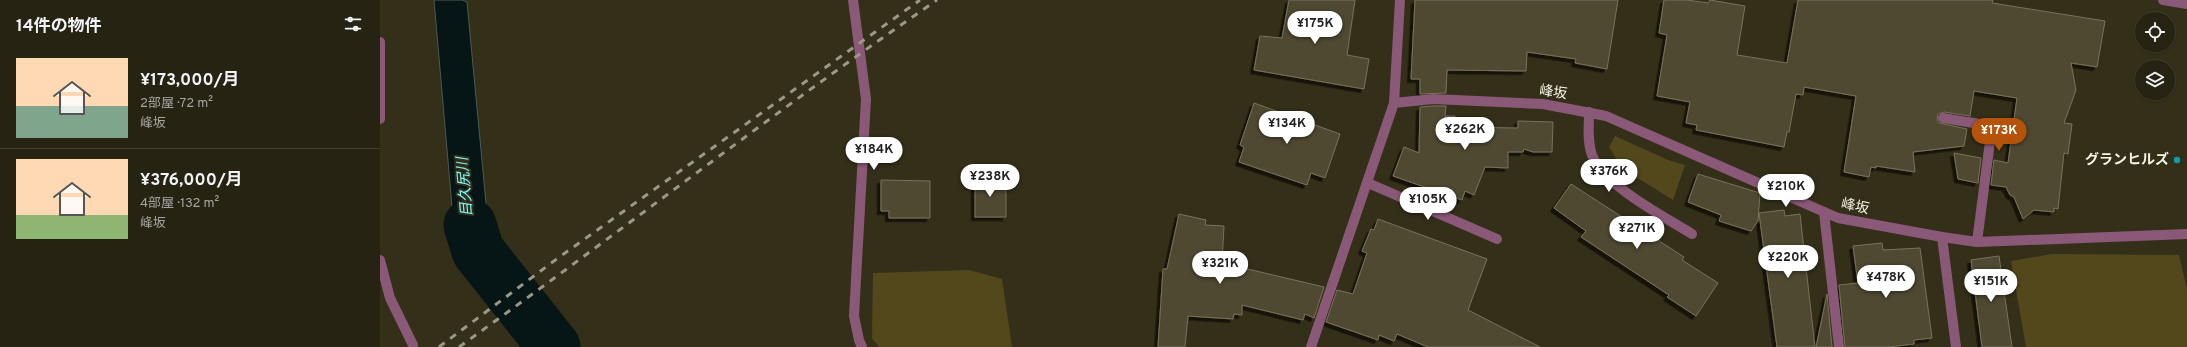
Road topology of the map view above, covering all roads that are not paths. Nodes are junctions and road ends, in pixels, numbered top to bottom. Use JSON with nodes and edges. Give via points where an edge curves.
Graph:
{"nodes":[{"id":1,"x":854,"y":0,"type":"edge"},
{"id":2,"x":1400,"y":0,"type":"edge"},
{"id":3,"x":2164,"y":0,"type":"edge"},
{"id":4,"x":2187,"y":4,"type":"edge"},
{"id":5,"x":380,"y":42,"type":"edge"},
{"id":6,"x":1394,"y":103,"type":"junction"},
{"id":7,"x":1589,"y":112,"type":"junction"},
{"id":8,"x":1943,"y":118,"type":"dead end"},
{"id":9,"x":380,"y":119,"type":"edge"},
{"id":10,"x":1368,"y":183,"type":"junction"},
{"id":11,"x":1824,"y":212,"type":"junction"},
{"id":12,"x":1692,"y":234,"type":"dead end"},
{"id":13,"x":2187,"y":234,"type":"edge"},
{"id":14,"x":1942,"y":237,"type":"junction"},
{"id":15,"x":1497,"y":239,"type":"dead end"},
{"id":16,"x":1977,"y":242,"type":"junction"},
{"id":17,"x":380,"y":260,"type":"edge"},
{"id":18,"x":413,"y":345,"type":"dead end"},
{"id":19,"x":862,"y":347,"type":"edge"},
{"id":20,"x":1311,"y":347,"type":"edge"},
{"id":21,"x":1839,"y":347,"type":"edge"},
{"id":22,"x":1956,"y":347,"type":"edge"}],
"edges":[{"from":1,"to":19,"type":"street","via":[[866,100],[854,316]]},
{"from":2,"to":6,"type":"street"},
{"from":3,"to":4,"type":"street"},
{"from":5,"to":9,"type":"street"},
{"from":6,"to":7,"type":"street","name":"峰坂","via":[[1433,99],[1543,104]]},
{"from":6,"to":10,"type":"street"},
{"from":7,"to":11,"type":"street","name":"峰坂","via":[[1606,116]]},
{"from":7,"to":12,"type":"street","via":[[1592,155],[1605,176]]},
{"from":8,"to":16,"type":"street","via":[[1992,126]]},
{"from":10,"to":15,"type":"street"},
{"from":10,"to":20,"type":"street"},
{"from":11,"to":14,"type":"street","name":"峰坂","via":[[1838,218]]},
{"from":11,"to":21,"type":"street"},
{"from":13,"to":16,"type":"street","name":"峰坂"},
{"from":14,"to":16,"type":"street","name":"峰坂"},
{"from":14,"to":22,"type":"street"},
{"from":17,"to":18,"type":"street","via":[[390,298]]}]}
